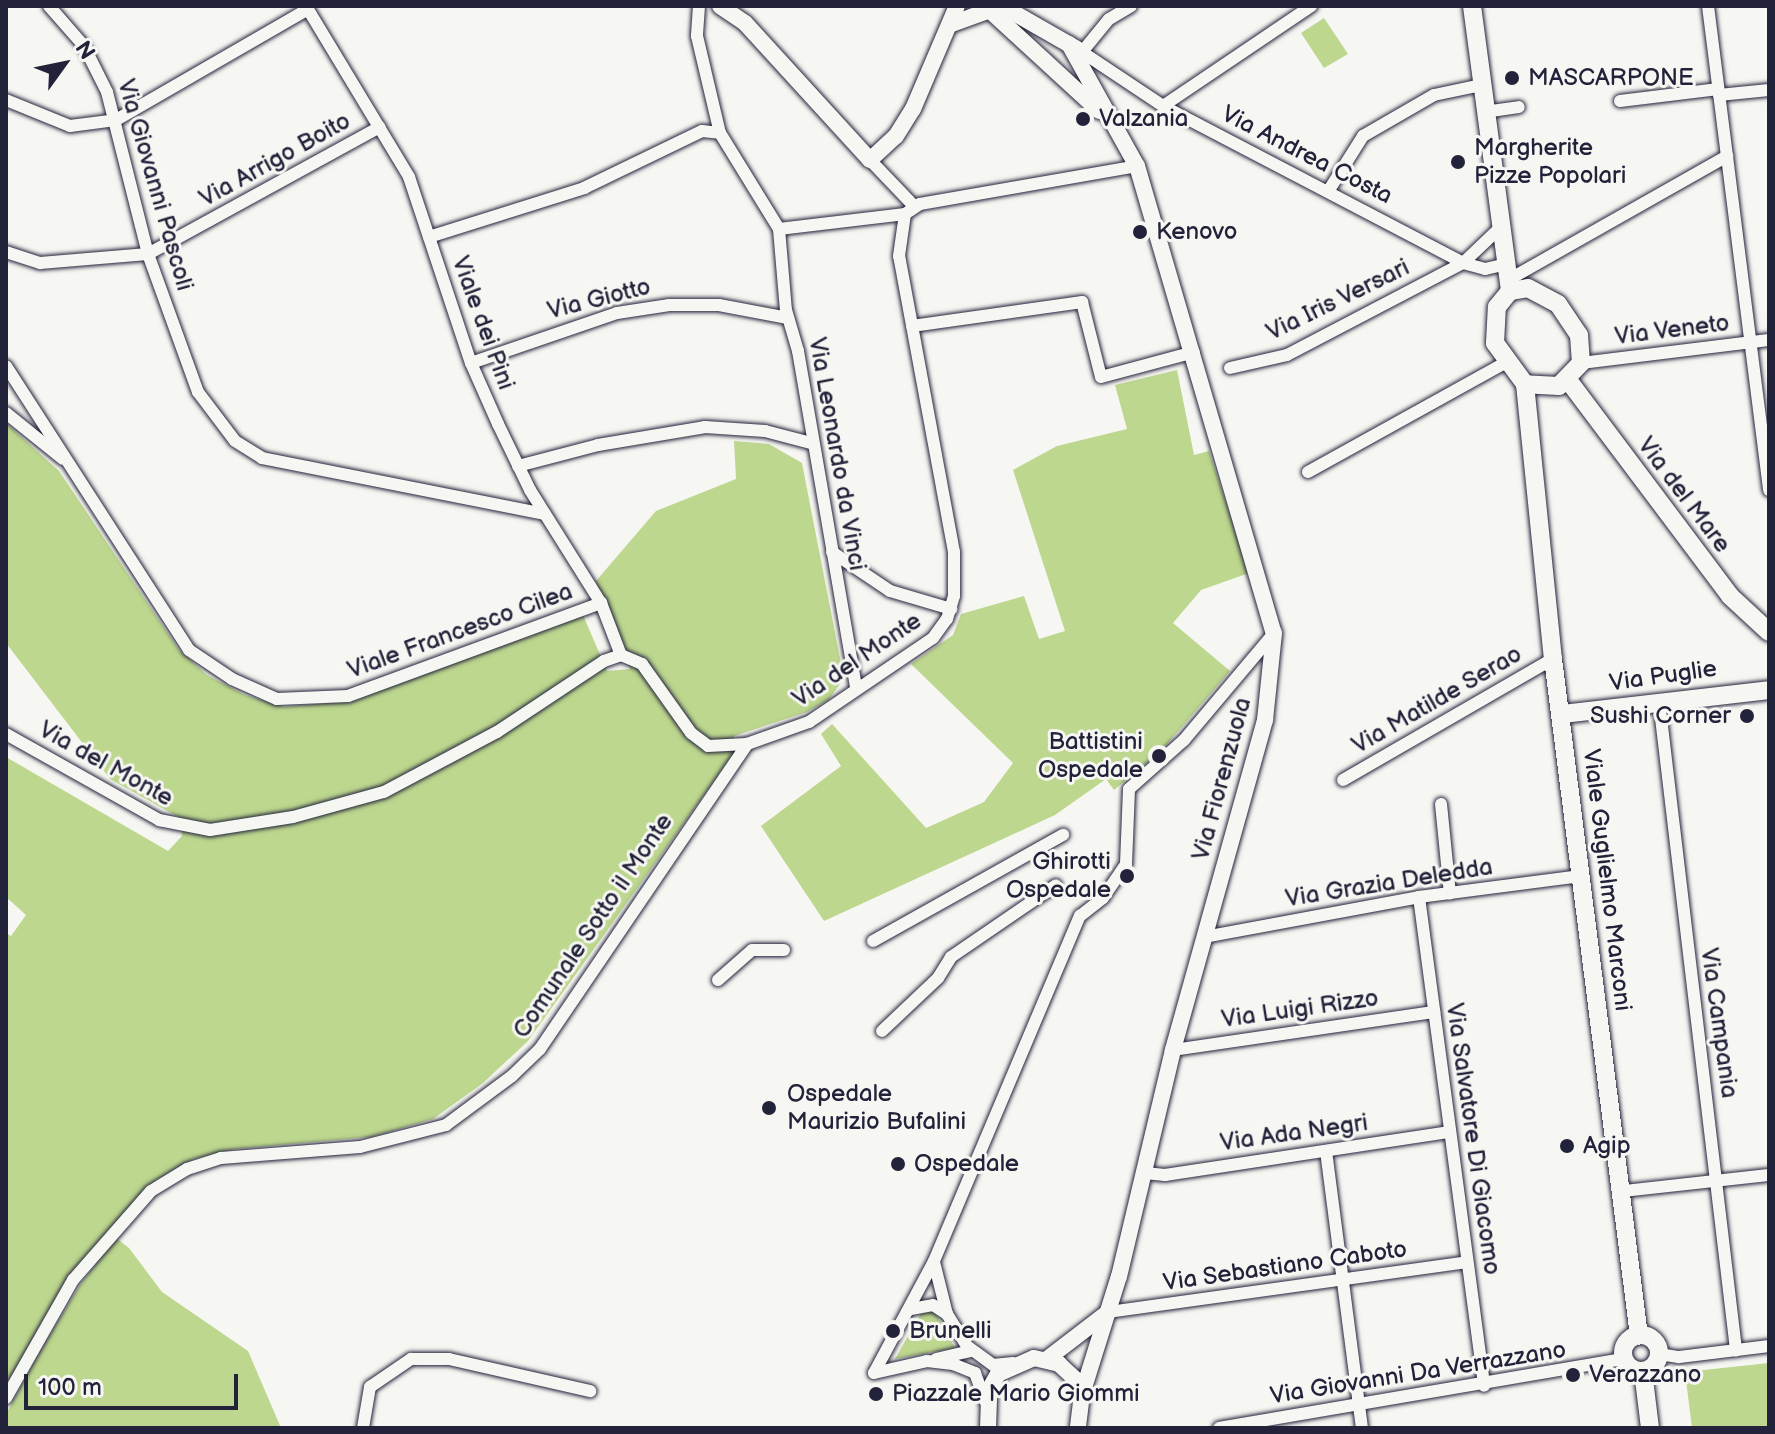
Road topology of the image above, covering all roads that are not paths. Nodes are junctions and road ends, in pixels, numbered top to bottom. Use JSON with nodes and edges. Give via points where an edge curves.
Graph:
{"nodes":[{"id":1,"x":49,"y":6,"type":"edge"},
{"id":2,"x":699,"y":6,"type":"edge"},
{"id":3,"x":720,"y":6,"type":"edge"},
{"id":4,"x":741,"y":6,"type":"edge"},
{"id":5,"x":957,"y":6,"type":"edge"},
{"id":6,"x":1131,"y":6,"type":"edge"},
{"id":7,"x":1311,"y":6,"type":"edge"},
{"id":8,"x":1472,"y":6,"type":"edge"},
{"id":9,"x":1708,"y":6,"type":"edge"},
{"id":10,"x":992,"y":7,"type":"edge"},
{"id":11,"x":307,"y":8,"type":"edge"},
{"id":12,"x":745,"y":23,"type":"junction"},
{"id":13,"x":949,"y":25,"type":"junction"},
{"id":14,"x":1075,"y":48,"type":"junction"},
{"id":15,"x":1052,"y":68,"type":"junction"},
{"id":16,"x":1082,"y":72,"type":"junction"},
{"id":17,"x":1481,"y":85,"type":"junction"},
{"id":18,"x":1131,"y":86,"type":"junction"},
{"id":19,"x":1769,"y":90,"type":"edge"},
{"id":20,"x":1719,"y":92,"type":"junction"},
{"id":21,"x":6,"y":100,"type":"edge"},
{"id":22,"x":1620,"y":101,"type":"dead end"},
{"id":23,"x":1163,"y":106,"type":"junction"},
{"id":24,"x":1519,"y":107,"type":"dead end"},
{"id":25,"x":1484,"y":112,"type":"junction"},
{"id":26,"x":116,"y":120,"type":"junction"},
{"id":27,"x":1114,"y":126,"type":"junction"},
{"id":28,"x":380,"y":127,"type":"junction"},
{"id":29,"x":720,"y":133,"type":"junction"},
{"id":30,"x":1727,"y":156,"type":"junction"},
{"id":31,"x":870,"y":160,"type":"junction"},
{"id":32,"x":1137,"y":166,"type":"junction"},
{"id":33,"x":1329,"y":190,"type":"junction"},
{"id":34,"x":910,"y":210,"type":"junction"},
{"id":35,"x":1501,"y":227,"type":"junction"},
{"id":36,"x":779,"y":229,"type":"junction"},
{"id":37,"x":429,"y":237,"type":"junction"},
{"id":38,"x":6,"y":252,"type":"edge"},
{"id":39,"x":148,"y":254,"type":"junction"},
{"id":40,"x":1463,"y":263,"type":"junction"},
{"id":41,"x":1508,"y":279,"type":"junction"},
{"id":42,"x":788,"y":318,"type":"junction"},
{"id":43,"x":912,"y":326,"type":"junction"},
{"id":44,"x":1769,"y":340,"type":"edge"},
{"id":45,"x":1751,"y":342,"type":"junction"},
{"id":46,"x":1194,"y":352,"type":"junction"},
{"id":47,"x":471,"y":363,"type":"junction"},
{"id":48,"x":1505,"y":363,"type":"junction"},
{"id":49,"x":1581,"y":363,"type":"junction"},
{"id":50,"x":6,"y":366,"type":"edge"},
{"id":51,"x":1230,"y":368,"type":"dead end"},
{"id":52,"x":1568,"y":380,"type":"junction"},
{"id":53,"x":1525,"y":384,"type":"junction"},
{"id":54,"x":6,"y":413,"type":"edge"},
{"id":55,"x":811,"y":443,"type":"junction"},
{"id":56,"x":66,"y":461,"type":"junction"},
{"id":57,"x":518,"y":466,"type":"junction"},
{"id":58,"x":1308,"y":472,"type":"dead end"},
{"id":59,"x":1769,"y":490,"type":"edge"},
{"id":60,"x":544,"y":514,"type":"junction"},
{"id":61,"x":832,"y":552,"type":"junction"},
{"id":62,"x":601,"y":603,"type":"junction"},
{"id":63,"x":951,"y":609,"type":"junction"},
{"id":64,"x":1769,"y":632,"type":"edge"},
{"id":65,"x":1274,"y":633,"type":"junction"},
{"id":66,"x":621,"y":655,"type":"junction"},
{"id":67,"x":1553,"y":659,"type":"junction"},
{"id":68,"x":856,"y":686,"type":"junction"},
{"id":69,"x":1769,"y":690,"type":"edge"},
{"id":70,"x":1659,"y":701,"type":"junction"},
{"id":71,"x":1563,"y":714,"type":"junction"},
{"id":72,"x":6,"y":734,"type":"edge"},
{"id":73,"x":747,"y":744,"type":"junction"},
{"id":74,"x":1343,"y":780,"type":"dead end"},
{"id":75,"x":1441,"y":804,"type":"dead end"},
{"id":76,"x":1063,"y":835,"type":"dead end"},
{"id":77,"x":1581,"y":876,"type":"junction"},
{"id":78,"x":1056,"y":885,"type":"dead end"},
{"id":79,"x":1450,"y":894,"type":"junction"},
{"id":80,"x":1419,"y":897,"type":"junction"},
{"id":81,"x":1204,"y":937,"type":"junction"},
{"id":82,"x":873,"y":941,"type":"dead end"},
{"id":83,"x":784,"y":950,"type":"dead end"},
{"id":84,"x":718,"y":980,"type":"dead end"},
{"id":85,"x":1434,"y":1012,"type":"junction"},
{"id":86,"x":882,"y":1031,"type":"dead end"},
{"id":87,"x":1173,"y":1050,"type":"junction"},
{"id":88,"x":1450,"y":1132,"type":"junction"},
{"id":89,"x":1326,"y":1151,"type":"junction"},
{"id":90,"x":1145,"y":1173,"type":"junction"},
{"id":91,"x":1769,"y":1175,"type":"edge"},
{"id":92,"x":1719,"y":1181,"type":"junction"},
{"id":93,"x":1624,"y":1191,"type":"junction"},
{"id":94,"x":934,"y":1261,"type":"junction"},
{"id":95,"x":1467,"y":1262,"type":"junction"},
{"id":96,"x":1345,"y":1279,"type":"junction"},
{"id":97,"x":911,"y":1309,"type":"junction"},
{"id":98,"x":1108,"y":1312,"type":"junction"},
{"id":99,"x":947,"y":1314,"type":"junction"},
{"id":100,"x":1639,"y":1336,"type":"junction"},
{"id":101,"x":1769,"y":1346,"type":"edge"},
{"id":102,"x":1736,"y":1350,"type":"junction"},
{"id":103,"x":972,"y":1351,"type":"junction"},
{"id":104,"x":1659,"y":1354,"type":"junction"},
{"id":105,"x":1047,"y":1359,"type":"junction"},
{"id":106,"x":1624,"y":1359,"type":"junction"},
{"id":107,"x":927,"y":1361,"type":"junction"},
{"id":108,"x":1013,"y":1363,"type":"junction"},
{"id":109,"x":1643,"y":1371,"type":"junction"},
{"id":110,"x":1484,"y":1386,"type":"junction"},
{"id":111,"x":590,"y":1391,"type":"dead end"},
{"id":112,"x":1082,"y":1394,"type":"junction"},
{"id":113,"x":6,"y":1398,"type":"edge"},
{"id":114,"x":1362,"y":1404,"type":"junction"},
{"id":115,"x":988,"y":1420,"type":"edge"},
{"id":116,"x":363,"y":1428,"type":"edge"},
{"id":117,"x":1078,"y":1428,"type":"edge"},
{"id":118,"x":1219,"y":1428,"type":"edge"},
{"id":119,"x":1362,"y":1428,"type":"edge"},
{"id":120,"x":1650,"y":1428,"type":"edge"}],
"edges":[{"from":1,"to":26,"type":"street","name":"Via Giovanni Pascoli","via":[[84,46]]},
{"from":2,"to":29,"type":"street","via":[[697,36]]},
{"from":3,"to":12,"type":"street"},
{"from":4,"to":12,"type":"street"},
{"from":5,"to":13,"type":"street"},
{"from":6,"to":14,"type":"street"},
{"from":7,"to":23,"type":"street"},
{"from":8,"to":17,"type":"main road"},
{"from":9,"to":20,"type":"street"},
{"from":10,"to":13,"type":"street"},
{"from":10,"to":14,"type":"street"},
{"from":10,"to":15,"type":"street","name":"Via Fiorenzuola"},
{"from":11,"to":26,"type":"street"},
{"from":11,"to":28,"type":"street","name":"Viale dei Pini"},
{"from":12,"to":31,"type":"street"},
{"from":13,"to":31,"type":"street","via":[[904,124]]},
{"from":14,"to":16,"type":"street","name":"Via Fiorenzuola"},
{"from":14,"to":18,"type":"street","name":"Via Andrea Costa"},
{"from":15,"to":16,"type":"street"},
{"from":15,"to":27,"type":"street","name":"Via Fiorenzuola"},
{"from":16,"to":18,"type":"street","name":"Via Andrea Costa"},
{"from":16,"to":27,"type":"street","name":"Via Fiorenzuola"},
{"from":17,"to":25,"type":"main road"},
{"from":17,"to":33,"type":"street","via":[[1434,95],[1363,136]]},
{"from":18,"to":23,"type":"street","name":"Via Andrea Costa"},
{"from":19,"to":20,"type":"street"},
{"from":20,"to":22,"type":"street"},
{"from":20,"to":30,"type":"street"},
{"from":21,"to":26,"type":"street","via":[[70,126]]},
{"from":23,"to":33,"type":"street","name":"Via Andrea Costa"},
{"from":24,"to":25,"type":"street"},
{"from":25,"to":35,"type":"main road"},
{"from":26,"to":39,"type":"street","name":"Via Giovanni Pascoli"},
{"from":27,"to":32,"type":"street","name":"Via Fiorenzuola"},
{"from":28,"to":37,"type":"street","name":"Viale dei Pini","via":[[409,177]]},
{"from":28,"to":39,"type":"street","name":"Via Arrigo Boito"},
{"from":29,"to":36,"type":"street"},
{"from":29,"to":37,"type":"street","via":[[702,131],[584,188]]},
{"from":30,"to":41,"type":"street"},
{"from":30,"to":45,"type":"street"},
{"from":31,"to":34,"type":"street"},
{"from":32,"to":34,"type":"street"},
{"from":32,"to":46,"type":"street","name":"Via Fiorenzuola"},
{"from":33,"to":40,"type":"street","name":"Via Andrea Costa"},
{"from":34,"to":36,"type":"street"},
{"from":34,"to":43,"type":"street","name":"Via del Monte","via":[[899,256]]},
{"from":35,"to":40,"type":"street"},
{"from":35,"to":41,"type":"main road"},
{"from":36,"to":42,"type":"street","name":"Via Leonardo da Vinci"},
{"from":37,"to":47,"type":"street","name":"Viale dei Pini"},
{"from":38,"to":39,"type":"street","name":"Via Arrigo Boito","via":[[40,263]]},
{"from":39,"to":60,"type":"street","name":"Via Giovanni Pascoli","via":[[198,392],[244,447],[262,458]]},
{"from":40,"to":41,"type":"street","name":"Via Andrea Costa"},
{"from":40,"to":51,"type":"street","name":"Via Iris Versari","via":[[1287,355]]},
{"from":41,"to":48,"type":"main road","via":[[1492,325]]},
{"from":41,"to":49,"type":"main road","via":[[1558,304],[1579,335]]},
{"from":42,"to":47,"type":"street","name":"Via Giotto","via":[[719,305],[656,307],[602,317]]},
{"from":42,"to":55,"type":"street","name":"Via Leonardo da Vinci"},
{"from":43,"to":46,"type":"street","via":[[1082,302],[1101,377]]},
{"from":43,"to":63,"type":"street","name":"Via del Monte","via":[[954,552]]},
{"from":44,"to":45,"type":"street","name":"Via Veneto"},
{"from":45,"to":49,"type":"street","name":"Via Veneto"},
{"from":45,"to":59,"type":"street"},
{"from":46,"to":65,"type":"street","name":"Via Fiorenzuola"},
{"from":47,"to":57,"type":"street","name":"Viale dei Pini"},
{"from":48,"to":53,"type":"main road"},
{"from":48,"to":58,"type":"street"},
{"from":49,"to":52,"type":"main road"},
{"from":50,"to":56,"type":"street","name":"Viale Francesco Cilea"},
{"from":52,"to":53,"type":"main road","via":[[1547,388]]},
{"from":52,"to":64,"type":"main road","name":"Via del Mare","via":[[1730,596]]},
{"from":53,"to":67,"type":"main road","name":"Viale Guglielmo Marconi"},
{"from":54,"to":56,"type":"street","name":"Viale Francesco Cilea"},
{"from":55,"to":57,"type":"street","via":[[765,431],[705,427],[598,445]]},
{"from":55,"to":61,"type":"street","name":"Via Leonardo da Vinci"},
{"from":56,"to":62,"type":"street","name":"Viale Francesco Cilea","via":[[189,650],[232,679],[277,699],[348,696]]},
{"from":57,"to":60,"type":"street","name":"Viale dei Pini"},
{"from":60,"to":62,"type":"street","name":"Viale dei Pini"},
{"from":61,"to":63,"type":"street","via":[[890,591]]},
{"from":61,"to":68,"type":"street","name":"Via Leonardo da Vinci"},
{"from":62,"to":66,"type":"street","name":"Viale dei Pini"},
{"from":63,"to":68,"type":"street","name":"Via del Monte","via":[[933,638]]},
{"from":65,"to":81,"type":"street","name":"Via Fiorenzuola","via":[[1265,720]]},
{"from":65,"to":94,"type":"street","via":[[1184,740],[1129,789],[1126,864],[1103,898],[1080,916]]},
{"from":66,"to":72,"type":"street","name":"Via del Monte","via":[[497,732],[384,792],[237,828],[197,830],[159,820]]},
{"from":66,"to":73,"type":"street","name":"Via del Monte","via":[[642,664],[699,741],[717,748]]},
{"from":67,"to":71,"type":"main road","name":"Viale Guglielmo Marconi"},
{"from":67,"to":74,"type":"street","name":"Via Matilde Serao"},
{"from":68,"to":73,"type":"street","name":"Via del Monte","via":[[809,722]]},
{"from":69,"to":70,"type":"main road","name":"Via Puglie"},
{"from":70,"to":71,"type":"main road","name":"Via Puglie"},
{"from":70,"to":92,"type":"street","name":"Via Campania"},
{"from":71,"to":77,"type":"main road","name":"Viale Guglielmo Marconi"},
{"from":73,"to":113,"type":"street","name":"Comunale Sotto il Monte","via":[[540,1049],[512,1076],[446,1125],[360,1147],[221,1158],[187,1169],[151,1191],[73,1280]]},
{"from":75,"to":79,"type":"street"},
{"from":76,"to":82,"type":"street"},
{"from":77,"to":79,"type":"street","name":"Via Grazia Deledda"},
{"from":77,"to":93,"type":"main road","name":"Viale Guglielmo Marconi"},
{"from":78,"to":86,"type":"street","via":[[951,957],[938,978]]},
{"from":79,"to":80,"type":"street","name":"Via Grazia Deledda"},
{"from":80,"to":81,"type":"street","name":"Via Grazia Deledda"},
{"from":80,"to":85,"type":"street","name":"Via Salvatore Di Giacomo"},
{"from":81,"to":87,"type":"street","name":"Via Fiorenzuola"},
{"from":83,"to":84,"type":"street","via":[[752,950]]},
{"from":85,"to":87,"type":"street","name":"Via Luigi Rizzo"},
{"from":85,"to":88,"type":"street","name":"Via Salvatore Di Giacomo"},
{"from":87,"to":90,"type":"street","name":"Via Fiorenzuola"},
{"from":88,"to":89,"type":"street","name":"Via Ada Negri"},
{"from":88,"to":95,"type":"street","name":"Via Salvatore Di Giacomo"},
{"from":89,"to":90,"type":"street","name":"Via Ada Negri"},
{"from":89,"to":96,"type":"street"},
{"from":90,"to":98,"type":"street","name":"Via Fiorenzuola"},
{"from":91,"to":92,"type":"street"},
{"from":92,"to":93,"type":"street"},
{"from":92,"to":102,"type":"street","name":"Via Campania"},
{"from":93,"to":100,"type":"main road","name":"Viale Guglielmo Marconi"},
{"from":94,"to":97,"type":"street"},
{"from":94,"to":99,"type":"street"},
{"from":95,"to":96,"type":"street","name":"Via Sebastiano Caboto"},
{"from":95,"to":110,"type":"street","name":"Via Salvatore Di Giacomo"},
{"from":96,"to":98,"type":"street","name":"Via Sebastiano Caboto"},
{"from":96,"to":114,"type":"street"},
{"from":97,"to":99,"type":"street","via":[[933,1305]]},
{"from":97,"to":107,"type":"street","via":[[874,1373]]},
{"from":98,"to":105,"type":"street"},
{"from":98,"to":112,"type":"street","name":"Via Fiorenzuola"},
{"from":99,"to":103,"type":"street"},
{"from":100,"to":104,"type":"main road","via":[[1655,1343]]},
{"from":100,"to":106,"type":"main road","via":[[1624,1346]]},
{"from":101,"to":102,"type":"street"},
{"from":102,"to":104,"type":"street","via":[[1679,1357]]},
{"from":103,"to":107,"type":"street"},
{"from":103,"to":108,"type":"street","via":[[993,1365]]},
{"from":104,"to":109,"type":"main road","via":[[1654,1366]]},
{"from":105,"to":108,"type":"street"},
{"from":105,"to":112,"type":"street","via":[[1067,1369]]},
{"from":106,"to":109,"type":"main road"},
{"from":106,"to":110,"type":"street","name":"Via Giovanni Da Verrazzano"},
{"from":107,"to":115,"type":"street","via":[[964,1367],[983,1385]]},
{"from":108,"to":115,"type":"street","via":[[989,1390]]},
{"from":109,"to":120,"type":"main road"},
{"from":110,"to":114,"type":"street","name":"Via Giovanni Da Verrazzano"},
{"from":111,"to":116,"type":"street","via":[[449,1359],[411,1359],[370,1387]]},
{"from":112,"to":117,"type":"street","name":"Via Fiorenzuola"},
{"from":114,"to":118,"type":"street","name":"Via Giovanni Da Verrazzano"},
{"from":114,"to":119,"type":"street"}]}
